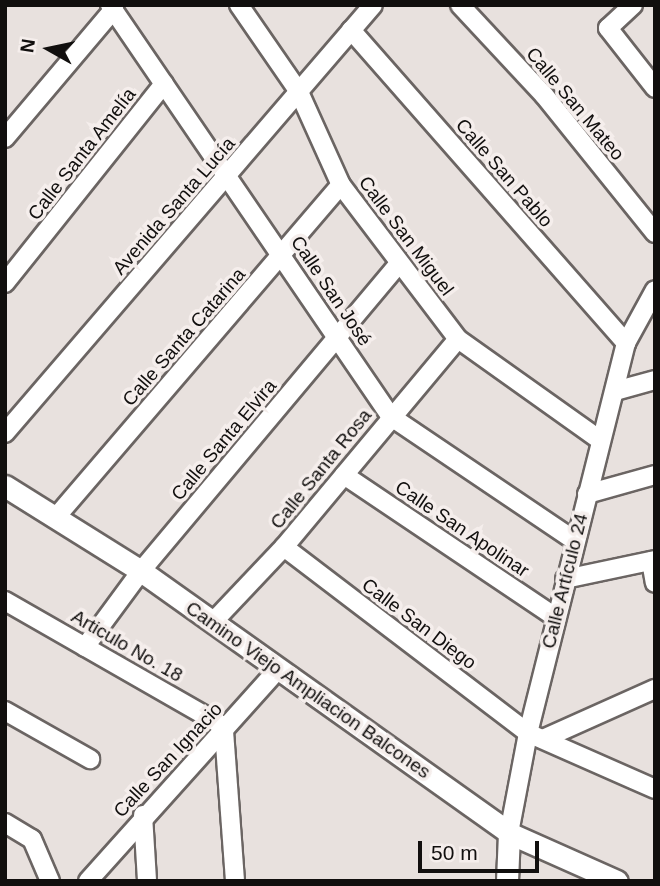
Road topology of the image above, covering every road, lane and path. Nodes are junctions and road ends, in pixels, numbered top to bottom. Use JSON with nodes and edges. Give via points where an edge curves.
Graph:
{"nodes":[{"id":1,"x":239,"y":5,"type":"edge"},
{"id":2,"x":460,"y":5,"type":"edge"},
{"id":3,"x":633,"y":5,"type":"edge"},
{"id":4,"x":112,"y":7,"type":"edge"},
{"id":5,"x":368,"y":7,"type":"edge"},
{"id":6,"x":351,"y":30,"type":"junction"},
{"id":7,"x":164,"y":84,"type":"junction"},
{"id":8,"x":655,"y":88,"type":"edge"},
{"id":9,"x":299,"y":92,"type":"junction"},
{"id":10,"x":5,"y":138,"type":"edge"},
{"id":11,"x":226,"y":177,"type":"junction"},
{"id":12,"x":341,"y":185,"type":"junction"},
{"id":13,"x":655,"y":233,"type":"edge"},
{"id":14,"x":282,"y":256,"type":"junction"},
{"id":15,"x":399,"y":264,"type":"junction"},
{"id":16,"x":5,"y":283,"type":"edge"},
{"id":17,"x":655,"y":290,"type":"edge"},
{"id":18,"x":338,"y":337,"type":"junction"},
{"id":19,"x":458,"y":339,"type":"junction"},
{"id":20,"x":626,"y":342,"type":"junction"},
{"id":21,"x":655,"y":380,"type":"edge"},
{"id":22,"x":615,"y":391,"type":"junction"},
{"id":23,"x":390,"y":416,"type":"junction"},
{"id":24,"x":5,"y":433,"type":"edge"},
{"id":25,"x":600,"y":440,"type":"junction"},
{"id":26,"x":344,"y":475,"type":"junction"},
{"id":27,"x":655,"y":475,"type":"edge"},
{"id":28,"x":5,"y":486,"type":"edge"},
{"id":29,"x":587,"y":494,"type":"junction"},
{"id":30,"x":57,"y":516,"type":"junction"},
{"id":31,"x":576,"y":541,"type":"junction"},
{"id":32,"x":284,"y":547,"type":"junction"},
{"id":33,"x":653,"y":561,"type":"edge"},
{"id":34,"x":141,"y":572,"type":"junction"},
{"id":35,"x":565,"y":579,"type":"junction"},
{"id":36,"x":655,"y":583,"type":"edge"},
{"id":37,"x":5,"y":601,"type":"edge"},
{"id":38,"x":555,"y":617,"type":"junction"},
{"id":39,"x":213,"y":622,"type":"junction"},
{"id":40,"x":85,"y":647,"type":"junction"},
{"id":41,"x":279,"y":668,"type":"junction"},
{"id":42,"x":655,"y":689,"type":"edge"},
{"id":43,"x":5,"y":711,"type":"edge"},
{"id":44,"x":224,"y":732,"type":"junction"},
{"id":45,"x":535,"y":736,"type":"junction"},
{"id":46,"x":90,"y":759,"type":"dead end"},
{"id":47,"x":655,"y":789,"type":"edge"},
{"id":48,"x":143,"y":815,"type":"junction"},
{"id":49,"x":5,"y":823,"type":"edge"},
{"id":50,"x":509,"y":833,"type":"junction"},
{"id":51,"x":611,"y":879,"type":"edge"},
{"id":52,"x":50,"y":881,"type":"edge"},
{"id":53,"x":88,"y":881,"type":"edge"},
{"id":54,"x":147,"y":881,"type":"edge"},
{"id":55,"x":235,"y":881,"type":"edge"},
{"id":56,"x":507,"y":881,"type":"edge"}],
"edges":[{"from":1,"to":9,"type":"street","name":"Calle San Miguel"},
{"from":2,"to":13,"type":"street","name":"Calle San Mateo","via":[[544,95]]},
{"from":3,"to":8,"type":"street","via":[[608,28]]},
{"from":4,"to":7,"type":"street","name":"Calle San José"},
{"from":4,"to":10,"type":"street"},
{"from":5,"to":6,"type":"street","name":"Avenida Santa Lucía"},
{"from":6,"to":9,"type":"street","name":"Avenida Santa Lucía"},
{"from":6,"to":20,"type":"street","name":"Calle San Pablo"},
{"from":7,"to":11,"type":"street","name":"Calle San José"},
{"from":7,"to":16,"type":"street","name":"Calle Santa Amelía"},
{"from":9,"to":11,"type":"street","name":"Avenida Santa Lucía"},
{"from":9,"to":12,"type":"street","name":"Calle San Miguel"},
{"from":11,"to":14,"type":"street","name":"Calle San José"},
{"from":11,"to":24,"type":"street","name":"Avenida Santa Lucía"},
{"from":12,"to":14,"type":"street","name":"Calle Santa Catarina"},
{"from":12,"to":15,"type":"street","name":"Calle San Miguel"},
{"from":14,"to":18,"type":"street","name":"Calle San José"},
{"from":14,"to":30,"type":"street","name":"Calle Santa Catarina"},
{"from":15,"to":18,"type":"street","name":"Calle Santa Elvira"},
{"from":15,"to":19,"type":"street","name":"Calle San Miguel"},
{"from":17,"to":20,"type":"street","name":"Calle Artículo 24"},
{"from":18,"to":23,"type":"street","name":"Calle San José"},
{"from":18,"to":34,"type":"street","name":"Calle Santa Elvira"},
{"from":19,"to":23,"type":"street","name":"Calle Santa Rosa"},
{"from":19,"to":25,"type":"street","name":"Calle San Miguel"},
{"from":20,"to":22,"type":"street","name":"Calle Artículo 24"},
{"from":21,"to":22,"type":"street"},
{"from":22,"to":25,"type":"street","name":"Calle Artículo 24"},
{"from":23,"to":26,"type":"street","name":"Calle Santa Rosa"},
{"from":23,"to":31,"type":"street","name":"Calle San José"},
{"from":25,"to":29,"type":"street","name":"Calle Artículo 24"},
{"from":26,"to":32,"type":"street","name":"Calle Santa Rosa"},
{"from":26,"to":38,"type":"street","name":"Calle San Apolinar"},
{"from":27,"to":29,"type":"street"},
{"from":28,"to":30,"type":"street","name":"Camino Viejo Ampliacion Balcones"},
{"from":29,"to":31,"type":"street","name":"Calle Artículo 24"},
{"from":30,"to":34,"type":"street","name":"Camino Viejo Ampliacion Balcones"},
{"from":31,"to":35,"type":"street","name":"Calle Artículo 24"},
{"from":32,"to":39,"type":"street","name":"Calle Santa Rosa"},
{"from":32,"to":45,"type":"street","name":"Calle San Diego"},
{"from":33,"to":35,"type":"street"},
{"from":33,"to":36,"type":"street"},
{"from":34,"to":39,"type":"street","name":"Camino Viejo Ampliacion Balcones"},
{"from":34,"to":40,"type":"street","name":"Calle Santa Elvira"},
{"from":35,"to":38,"type":"street","name":"Calle Artículo 24"},
{"from":37,"to":40,"type":"street","name":"Articulo No. 18"},
{"from":38,"to":45,"type":"street","name":"Calle Artículo 24"},
{"from":39,"to":41,"type":"street","name":"Camino Viejo Ampliacion Balcones"},
{"from":40,"to":44,"type":"street","name":"Articulo No. 18","via":[[218,723]]},
{"from":41,"to":44,"type":"street","name":"Calle San Ignacio"},
{"from":41,"to":50,"type":"street","name":"Camino Viejo Ampliacion Balcones"},
{"from":42,"to":45,"type":"street"},
{"from":43,"to":46,"type":"street"},
{"from":44,"to":48,"type":"street","name":"Calle San Ignacio"},
{"from":44,"to":55,"type":"street"},
{"from":45,"to":47,"type":"street","name":"Calle San Diego"},
{"from":45,"to":50,"type":"street","name":"Calle Artículo 24"},
{"from":48,"to":53,"type":"street","name":"Calle San Ignacio"},
{"from":48,"to":54,"type":"street"},
{"from":49,"to":52,"type":"street","via":[[33,839]]},
{"from":50,"to":51,"type":"street","name":"Camino Viejo Ampliacion Balcones"},
{"from":50,"to":56,"type":"street","name":"Calle Artículo 24"}]}
